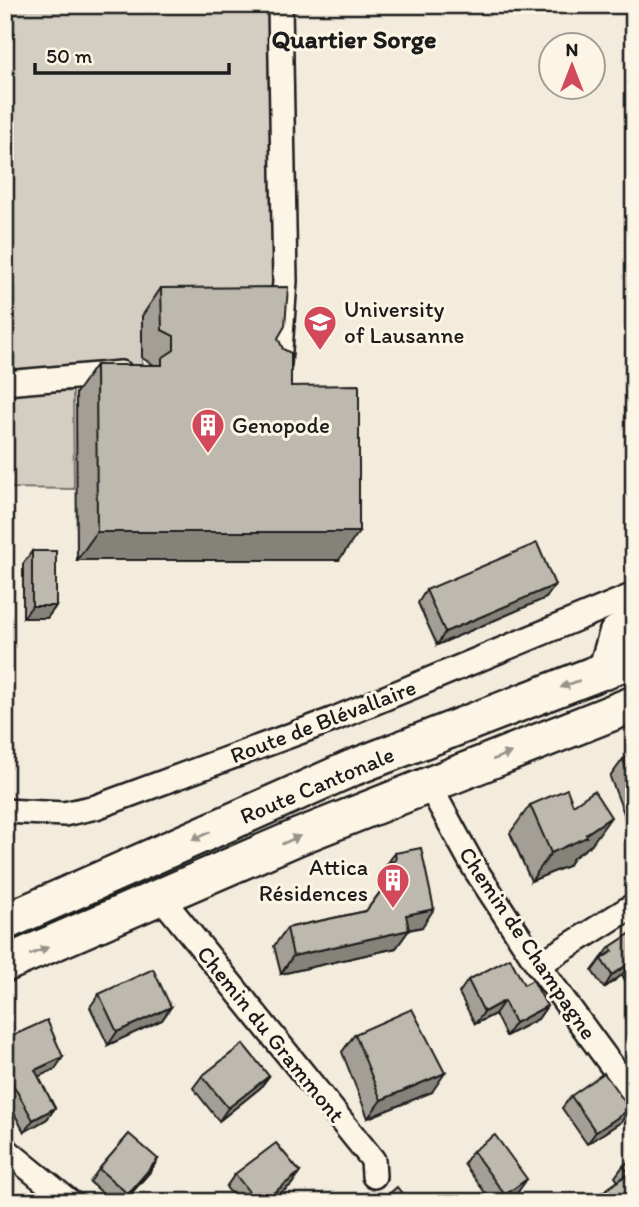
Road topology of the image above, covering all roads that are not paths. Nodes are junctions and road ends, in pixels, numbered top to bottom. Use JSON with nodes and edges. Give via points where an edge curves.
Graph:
{"nodes":[{"id":1,"x":280,"y":5,"type":"edge"},
{"id":2,"x":272,"y":367,"type":"edge"},
{"id":3,"x":142,"y":372,"type":"edge"},
{"id":4,"x":5,"y":383,"type":"edge"},
{"id":5,"x":634,"y":595,"type":"edge"},
{"id":6,"x":634,"y":623,"type":"edge"},
{"id":7,"x":625,"y":673,"type":"edge"},
{"id":8,"x":634,"y":704,"type":"edge"},
{"id":9,"x":546,"y":739,"type":"junction"},
{"id":10,"x":429,"y":785,"type":"junction"},
{"id":11,"x":5,"y":811,"type":"edge"},
{"id":12,"x":160,"y":896,"type":"junction"},
{"id":13,"x":634,"y":905,"type":"edge"},
{"id":14,"x":5,"y":922,"type":"edge"},
{"id":15,"x":5,"y":964,"type":"edge"},
{"id":16,"x":538,"y":965,"type":"junction"},
{"id":17,"x":634,"y":1096,"type":"edge"},
{"id":18,"x":5,"y":1149,"type":"edge"},
{"id":19,"x":374,"y":1176,"type":"dead end"},
{"id":20,"x":70,"y":1202,"type":"edge"}],
"edges":[{"from":1,"to":2,"type":"street","via":[[285,281],[279,364]]},
{"from":3,"to":4,"type":"street"},
{"from":5,"to":11,"type":"street","name":"Route de Blévallaire","via":[[332,720],[96,807],[64,814]]},
{"from":6,"to":7,"type":"main road","via":[[618,634]]},
{"from":7,"to":9,"type":"main road"},
{"from":7,"to":14,"type":"main road","name":"Route Cantonale","one_way":true,"via":[[352,768]]},
{"from":8,"to":9,"type":"main road","name":"Route Cantonale"},
{"from":10,"to":9,"type":"main road","name":"Route Cantonale","one_way":true},
{"from":12,"to":10,"type":"main road","name":"Route Cantonale","one_way":true},
{"from":10,"to":16,"type":"street","name":"Chemin de Champagne","via":[[475,869]]},
{"from":15,"to":12,"type":"main road","name":"Route Cantonale","one_way":true},
{"from":12,"to":19,"type":"street","name":"Chemin du Grammont","via":[[373,1160]]},
{"from":13,"to":16,"type":"street"},
{"from":16,"to":17,"type":"street","name":"Chemin de Champagne"},
{"from":18,"to":20,"type":"street"}]}
